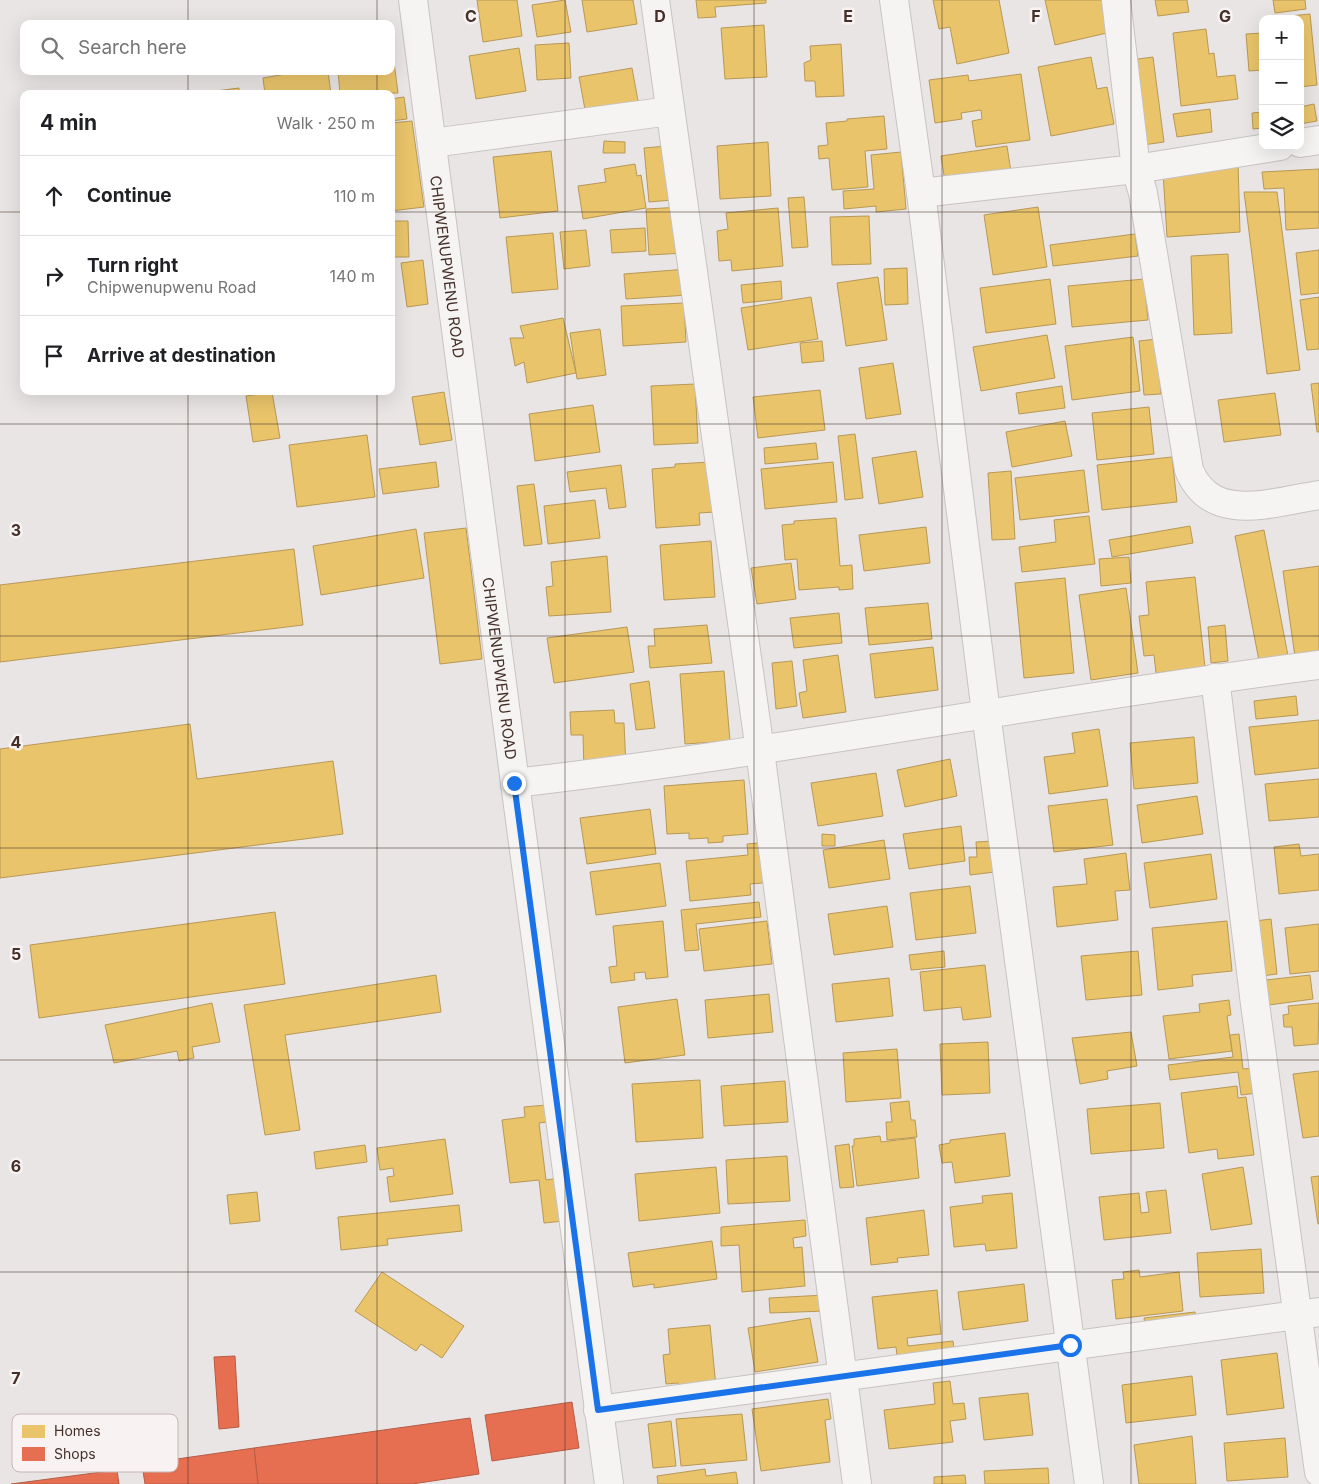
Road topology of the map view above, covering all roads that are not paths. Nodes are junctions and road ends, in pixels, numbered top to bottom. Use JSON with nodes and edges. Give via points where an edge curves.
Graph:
{"nodes":[{"id":1,"x":414,"y":0,"type":"edge"},
{"id":2,"x":654,"y":0,"type":"edge"},
{"id":3,"x":894,"y":0,"type":"edge"},
{"id":4,"x":1116,"y":0,"type":"edge"},
{"id":5,"x":670,"y":111,"type":"junction"},
{"id":6,"x":1319,"y":140,"type":"edge"},
{"id":7,"x":1304,"y":142,"type":"edge"},
{"id":8,"x":432,"y":143,"type":"junction"},
{"id":9,"x":1259,"y":149,"type":"edge"},
{"id":10,"x":1136,"y":169,"type":"junction"},
{"id":11,"x":921,"y":193,"type":"junction"},
{"id":12,"x":1319,"y":495,"type":"edge"},
{"id":13,"x":1319,"y":665,"type":"edge"},
{"id":14,"x":1215,"y":678,"type":"junction"},
{"id":15,"x":986,"y":713,"type":"junction"},
{"id":16,"x":760,"y":751,"type":"junction"},
{"id":17,"x":514,"y":783,"type":"junction"},
{"id":18,"x":1309,"y":1313,"type":"edge"},
{"id":19,"x":1070,"y":1345,"type":"junction"},
{"id":20,"x":842,"y":1377,"type":"junction"},
{"id":21,"x":598,"y":1410,"type":"junction"},
{"id":22,"x":1319,"y":1472,"type":"edge"},
{"id":23,"x":609,"y":1484,"type":"edge"},
{"id":24,"x":857,"y":1484,"type":"edge"},
{"id":25,"x":1088,"y":1484,"type":"edge"}],
"edges":[{"from":1,"to":8,"type":"street","name":"CHIPWENUPWENU ROAD"},
{"from":2,"to":5,"type":"street"},
{"from":3,"to":11,"type":"street"},
{"from":4,"to":10,"type":"street"},
{"from":5,"to":8,"type":"street"},
{"from":5,"to":16,"type":"street"},
{"from":6,"to":7,"type":"street"},
{"from":8,"to":17,"type":"street","name":"CHIPWENUPWENU ROAD"},
{"from":9,"to":10,"type":"street"},
{"from":10,"to":11,"type":"street"},
{"from":10,"to":12,"type":"street","via":[[1145,202],[1189,470],[1194,482],[1212,499],[1238,507]]},
{"from":11,"to":15,"type":"street"},
{"from":13,"to":14,"type":"street"},
{"from":14,"to":15,"type":"street"},
{"from":14,"to":18,"type":"street","via":[[1255,1004]]},
{"from":15,"to":16,"type":"street"},
{"from":15,"to":19,"type":"street"},
{"from":16,"to":17,"type":"street"},
{"from":16,"to":20,"type":"street"},
{"from":17,"to":21,"type":"street","name":"CHIPWENUPWENU ROAD"},
{"from":18,"to":19,"type":"street"},
{"from":18,"to":22,"type":"street"},
{"from":19,"to":20,"type":"street"},
{"from":19,"to":25,"type":"street"},
{"from":20,"to":21,"type":"street"},
{"from":20,"to":24,"type":"street"},
{"from":21,"to":23,"type":"street","name":"CHIPWENUPWENU ROAD"}]}
